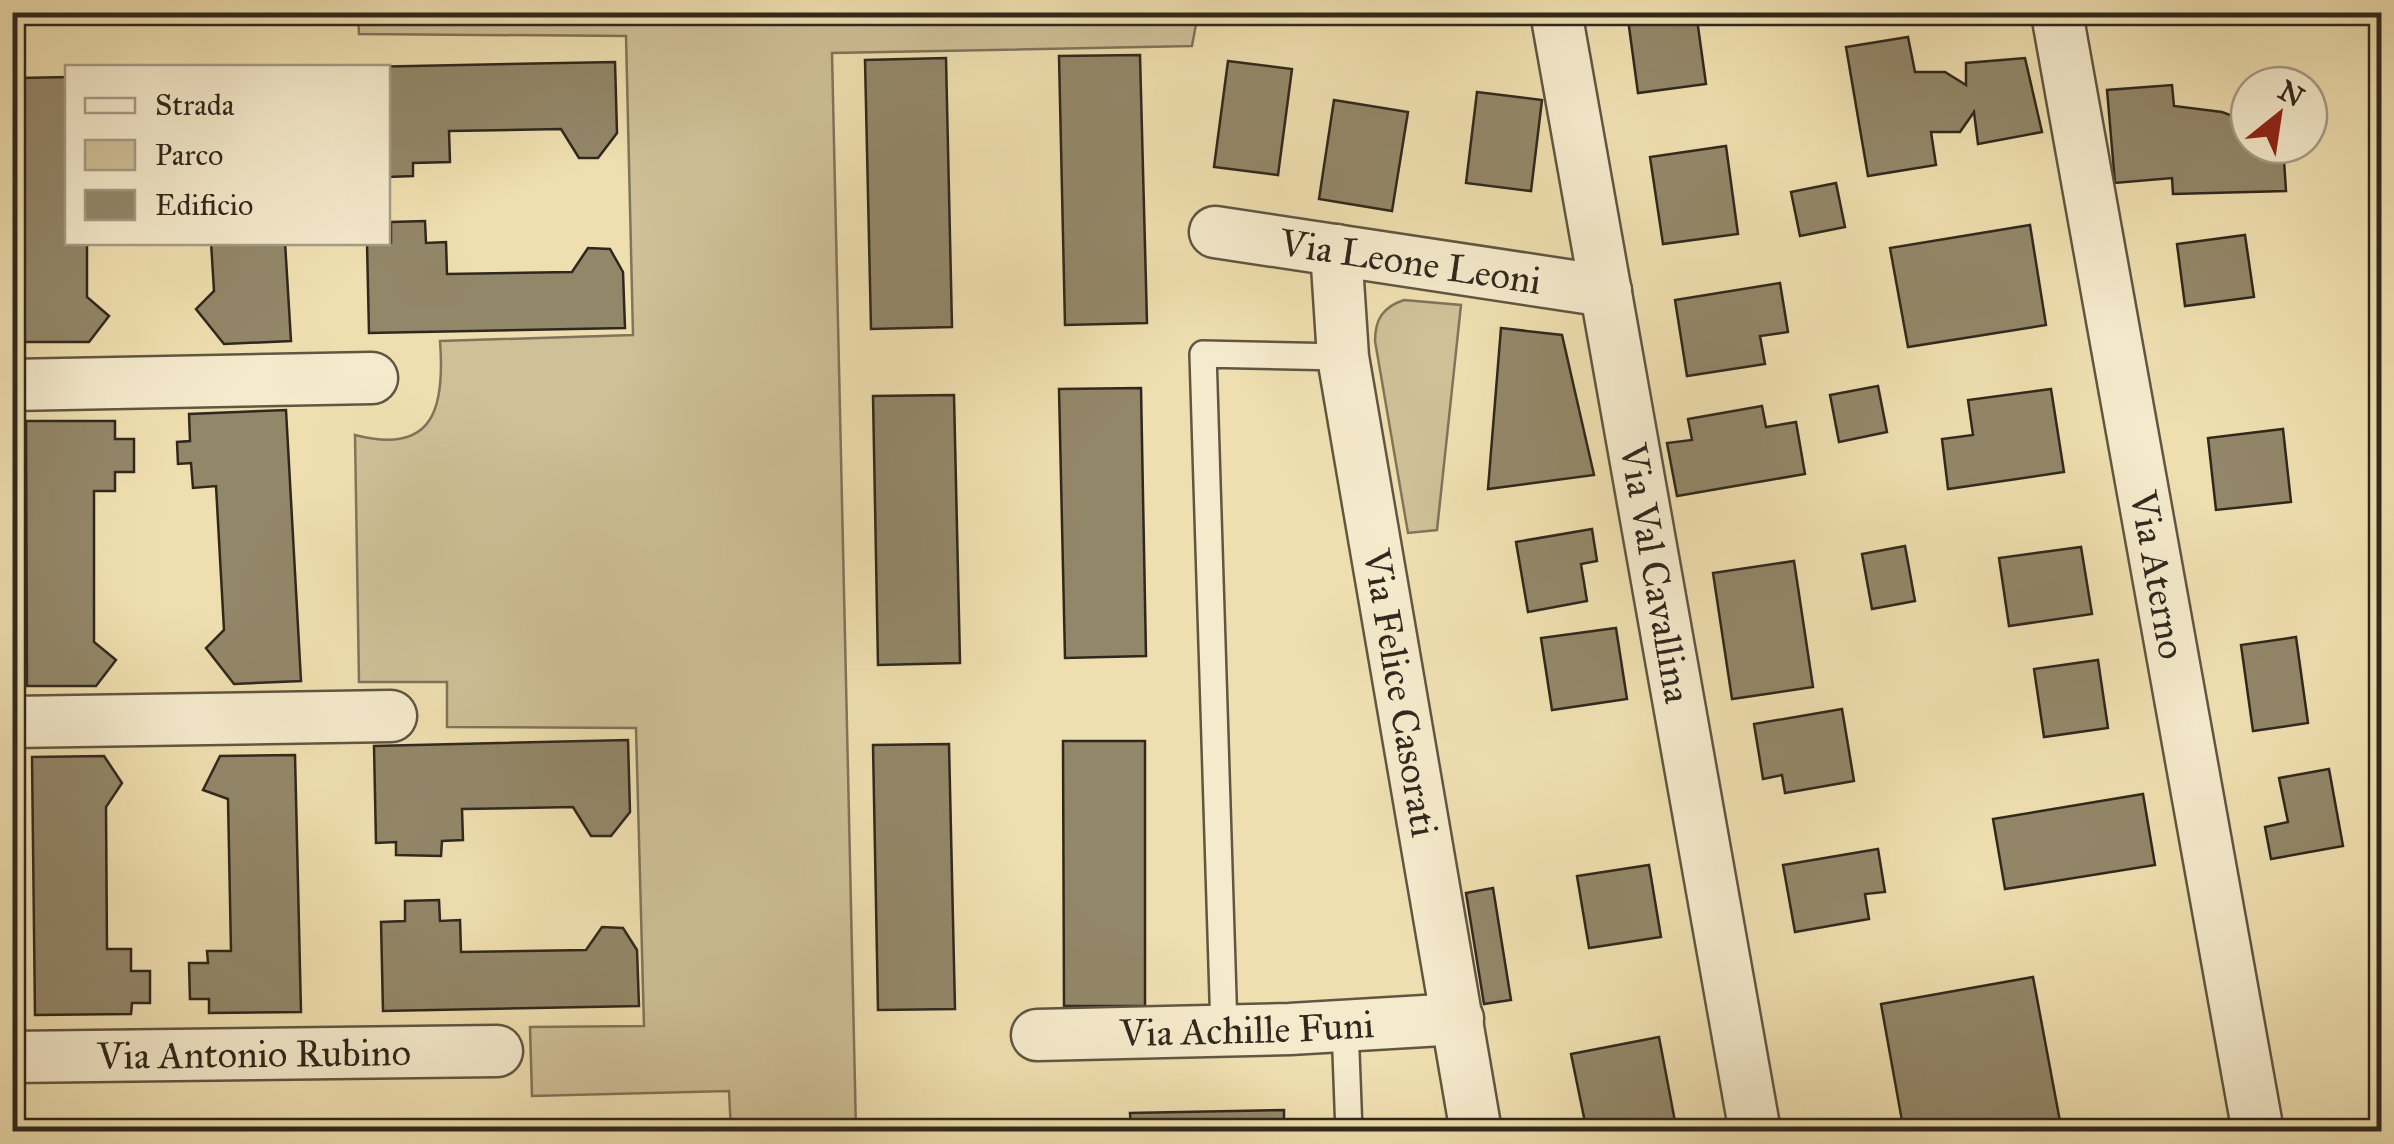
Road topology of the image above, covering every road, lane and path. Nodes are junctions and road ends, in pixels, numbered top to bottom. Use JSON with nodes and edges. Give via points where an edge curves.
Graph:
{"nodes":[{"id":1,"x":1556,"y":12,"type":"edge"},
{"id":2,"x":2058,"y":18,"type":"dead end"},
{"id":3,"x":1215,"y":232,"type":"dead end"},
{"id":4,"x":1336,"y":250,"type":"junction"},
{"id":5,"x":1606,"y":291,"type":"junction"},
{"id":6,"x":1343,"y":357,"type":"junction"},
{"id":7,"x":372,"y":378,"type":"dead end"},
{"id":8,"x":12,"y":385,"type":"edge"},
{"id":9,"x":391,"y":716,"type":"dead end"},
{"id":10,"x":12,"y":722,"type":"edge"},
{"id":11,"x":1458,"y":1019,"type":"junction"},
{"id":12,"x":1344,"y":1026,"type":"junction"},
{"id":13,"x":1224,"y":1030,"type":"junction"},
{"id":14,"x":1038,"y":1035,"type":"dead end"},
{"id":15,"x":498,"y":1052,"type":"dead end"},
{"id":16,"x":12,"y":1057,"type":"edge"},
{"id":17,"x":1350,"y":1132,"type":"edge"},
{"id":18,"x":1476,"y":1132,"type":"edge"},
{"id":19,"x":1755,"y":1132,"type":"edge"},
{"id":20,"x":2258,"y":1132,"type":"edge"}],
"edges":[{"from":1,"to":5,"type":"street","name":"Via Val Cavallina"},
{"from":2,"to":20,"type":"street","name":"Via Aterno"},
{"from":3,"to":4,"type":"street","name":"Via Leone Leoni"},
{"from":4,"to":5,"type":"street","name":"Via Leone Leoni"},
{"from":4,"to":6,"type":"street","name":"Via Felice Casorati"},
{"from":5,"to":19,"type":"street","name":"Via Val Cavallina"},
{"from":6,"to":11,"type":"street","name":"Via Felice Casorati"},
{"from":6,"to":13,"type":"lane","via":[[1203,354]]},
{"from":7,"to":8,"type":"street"},
{"from":9,"to":10,"type":"street"},
{"from":11,"to":12,"type":"street","name":"Via Achille Funi"},
{"from":11,"to":18,"type":"street","name":"Via Felice Casorati"},
{"from":12,"to":13,"type":"street","name":"Via Achille Funi"},
{"from":12,"to":17,"type":"lane"},
{"from":13,"to":14,"type":"street","name":"Via Achille Funi"},
{"from":15,"to":16,"type":"street","name":"Via Antonio Rubino"}]}
